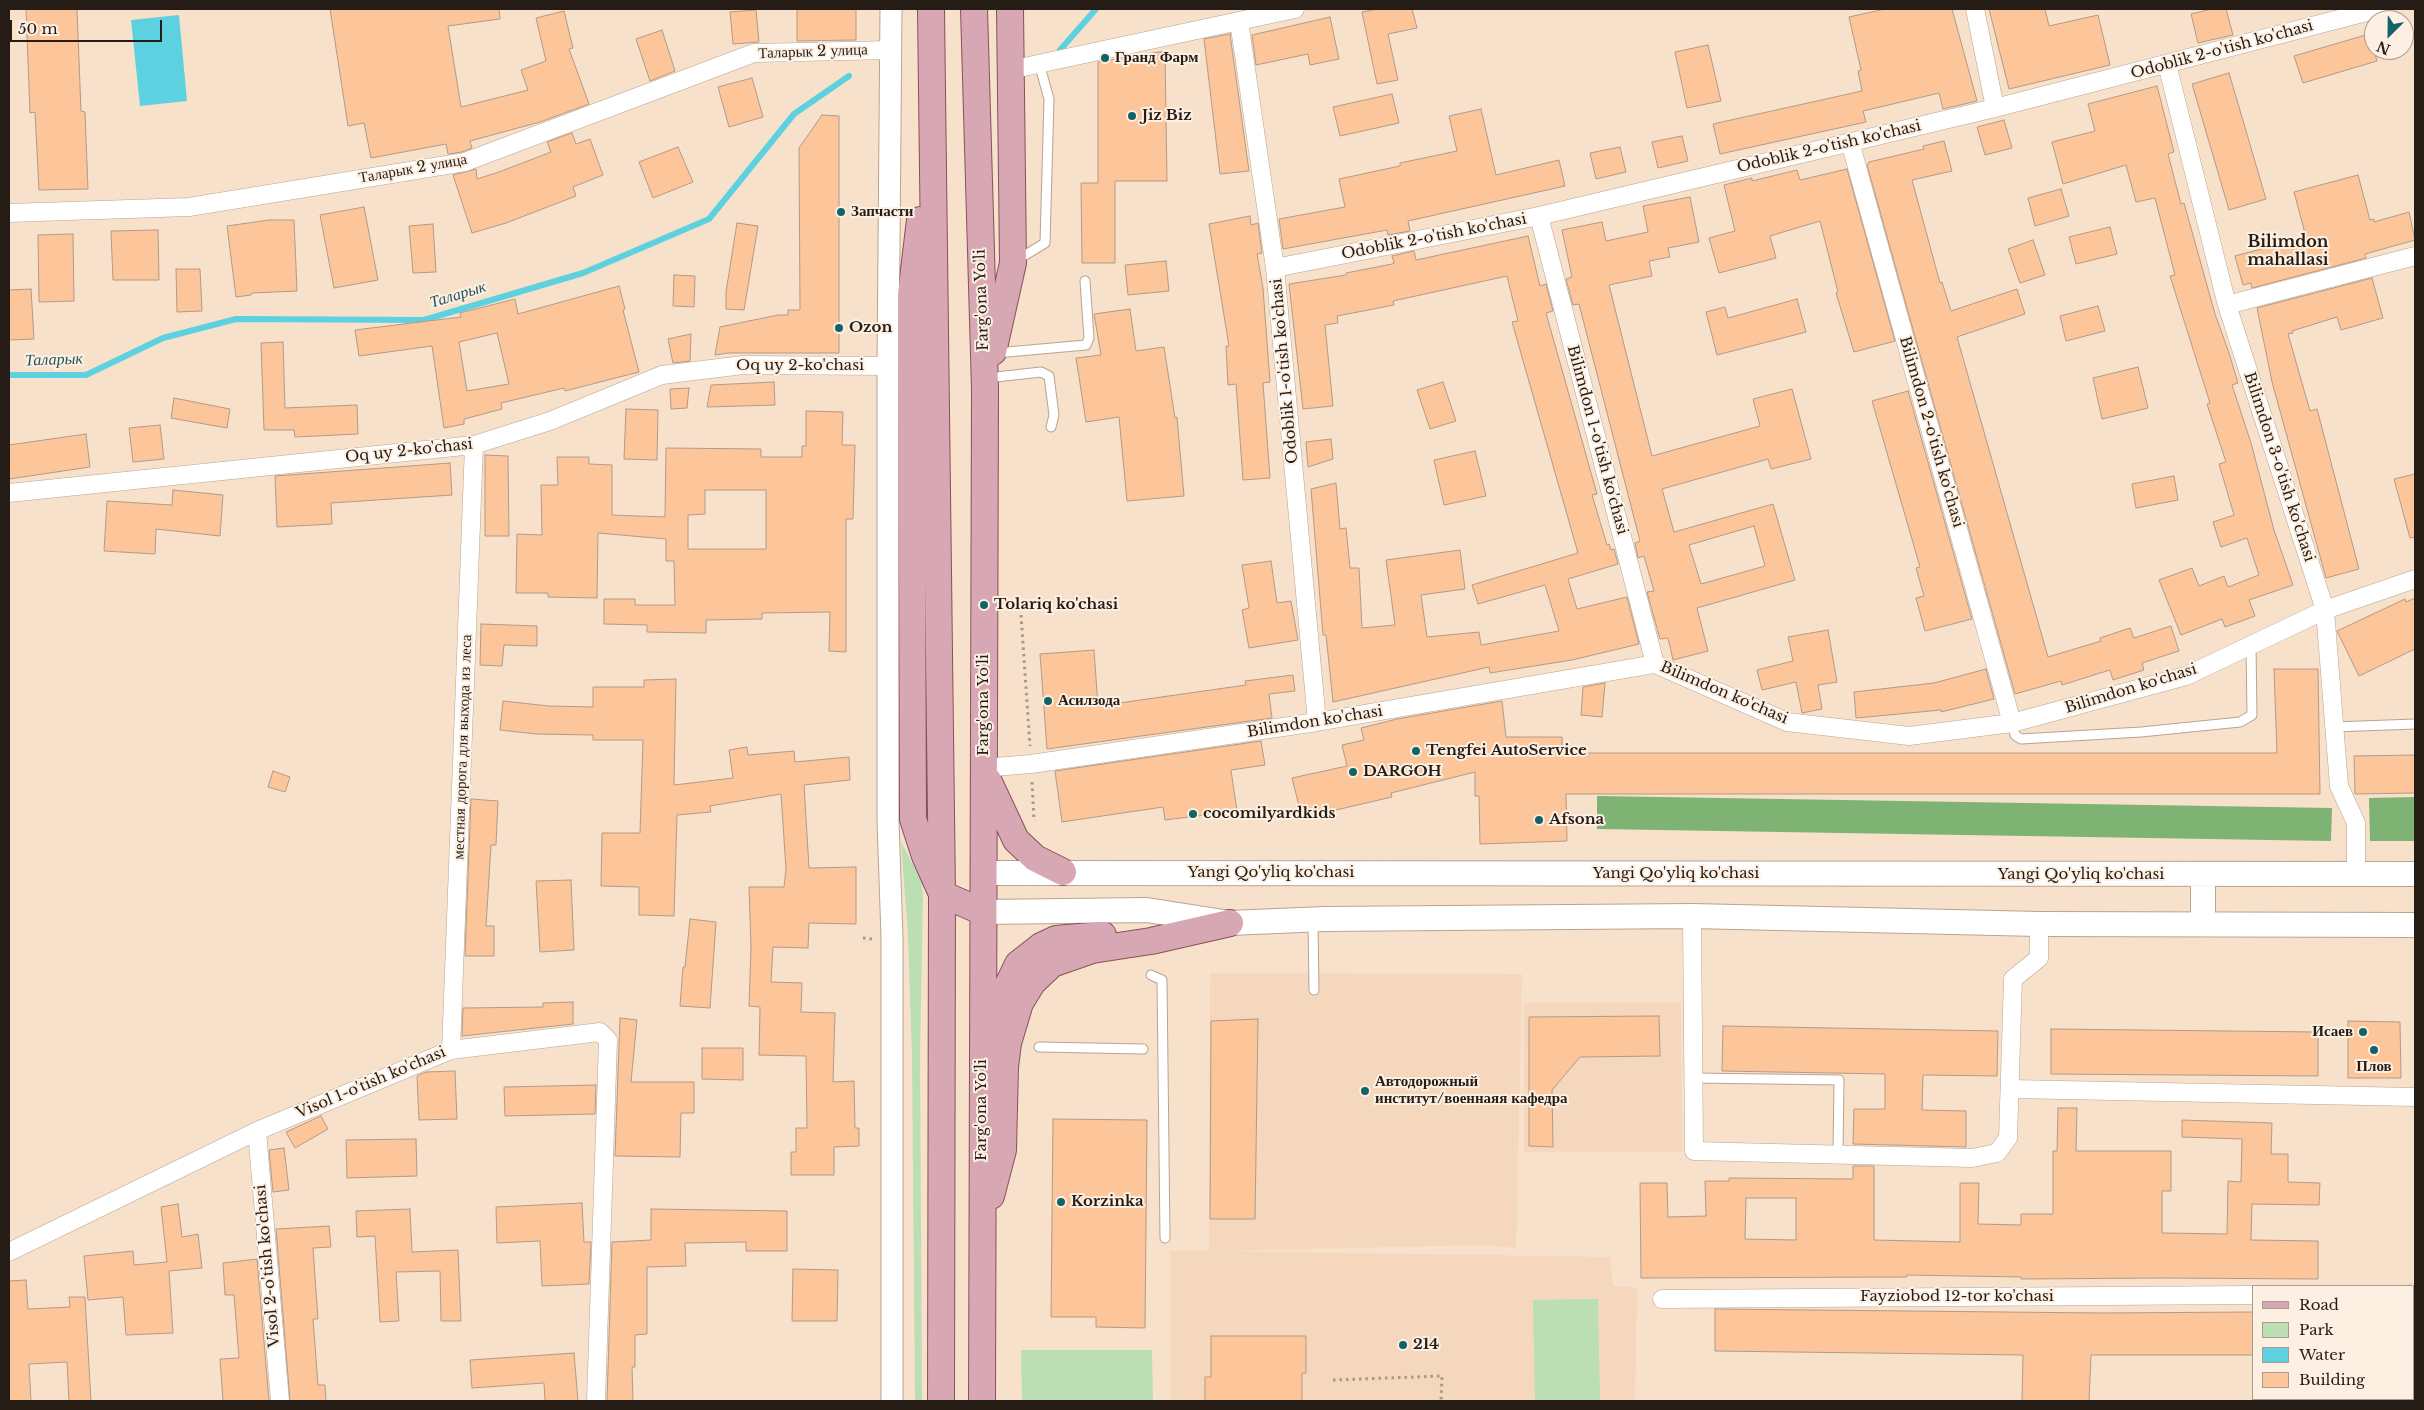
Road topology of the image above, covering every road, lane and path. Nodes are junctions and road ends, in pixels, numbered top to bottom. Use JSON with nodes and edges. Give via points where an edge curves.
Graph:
{"nodes":[{"id":1,"x":891,"y":9,"type":"edge"},
{"id":2,"x":931,"y":9,"type":"edge"},
{"id":3,"x":974,"y":9,"type":"edge"},
{"id":4,"x":1010,"y":9,"type":"edge"},
{"id":5,"x":1295,"y":9,"type":"edge"},
{"id":6,"x":1975,"y":9,"type":"edge"},
{"id":7,"x":2378,"y":9,"type":"edge"},
{"id":8,"x":1239,"y":21,"type":"junction"},
{"id":9,"x":891,"y":50,"type":"junction"},
{"id":10,"x":1039,"y":63,"type":"junction"},
{"id":11,"x":2167,"y":64,"type":"junction"},
{"id":12,"x":1010,"y":70,"type":"junction"},
{"id":13,"x":1995,"y":108,"type":"junction"},
{"id":14,"x":1850,"y":142,"type":"junction"},
{"id":15,"x":9,"y":213,"type":"edge"},
{"id":16,"x":1539,"y":216,"type":"junction"},
{"id":17,"x":2415,"y":256,"type":"edge"},
{"id":18,"x":1012,"y":263,"type":"junction"},
{"id":19,"x":1276,"y":268,"type":"junction"},
{"id":20,"x":1085,"y":281,"type":"dead end"},
{"id":21,"x":2227,"y":305,"type":"junction"},
{"id":22,"x":993,"y":353,"type":"junction"},
{"id":23,"x":888,"y":366,"type":"junction"},
{"id":24,"x":986,"y":384,"type":"junction"},
{"id":25,"x":1051,"y":427,"type":"dead end"},
{"id":26,"x":474,"y":445,"type":"junction"},
{"id":27,"x":9,"y":493,"type":"edge"},
{"id":28,"x":2415,"y":579,"type":"edge"},
{"id":29,"x":2325,"y":610,"type":"junction"},
{"id":30,"x":1021,"y":615,"type":"dead end"},
{"id":31,"x":2251,"y":645,"type":"junction"},
{"id":32,"x":1655,"y":664,"type":"junction"},
{"id":33,"x":1317,"y":722,"type":"junction"},
{"id":34,"x":2012,"y":723,"type":"junction"},
{"id":35,"x":2415,"y":724,"type":"edge"},
{"id":36,"x":2333,"y":727,"type":"junction"},
{"id":37,"x":1031,"y":764,"type":"junction"},
{"id":38,"x":983,"y":768,"type":"junction"},
{"id":39,"x":1034,"y":828,"type":"dead end"},
{"id":40,"x":1063,"y":872,"type":"junction"},
{"id":41,"x":983,"y":873,"type":"junction"},
{"id":42,"x":2356,"y":874,"type":"junction"},
{"id":43,"x":2415,"y":874,"type":"edge"},
{"id":44,"x":2202,"y":875,"type":"junction"},
{"id":45,"x":942,"y":894,"type":"junction"},
{"id":46,"x":983,"y":912,"type":"junction"},
{"id":47,"x":1692,"y":916,"type":"junction"},
{"id":48,"x":1313,"y":919,"type":"junction"},
{"id":49,"x":1230,"y":923,"type":"junction"},
{"id":50,"x":2039,"y":924,"type":"junction"},
{"id":51,"x":2203,"y":924,"type":"junction"},
{"id":52,"x":2415,"y":925,"type":"edge"},
{"id":53,"x":1151,"y":975,"type":"dead end"},
{"id":54,"x":1314,"y":990,"type":"dead end"},
{"id":55,"x":1038,"y":1047,"type":"dead end"},
{"id":56,"x":1143,"y":1049,"type":"dead end"},
{"id":57,"x":451,"y":1050,"type":"junction"},
{"id":58,"x":1694,"y":1078,"type":"junction"},
{"id":59,"x":2012,"y":1089,"type":"junction"},
{"id":60,"x":2415,"y":1097,"type":"edge"},
{"id":61,"x":256,"y":1131,"type":"junction"},
{"id":62,"x":1838,"y":1153,"type":"junction"},
{"id":63,"x":982,"y":1228,"type":"junction"},
{"id":64,"x":1165,"y":1238,"type":"dead end"},
{"id":65,"x":9,"y":1252,"type":"edge"},
{"id":66,"x":2252,"y":1295,"type":"edge"},
{"id":67,"x":1662,"y":1299,"type":"dead end"},
{"id":68,"x":1333,"y":1380,"type":"dead end"},
{"id":69,"x":280,"y":1401,"type":"edge"},
{"id":70,"x":596,"y":1401,"type":"edge"},
{"id":71,"x":892,"y":1401,"type":"edge"},
{"id":72,"x":940,"y":1401,"type":"edge"},
{"id":73,"x":982,"y":1401,"type":"edge"},
{"id":74,"x":1441,"y":1401,"type":"edge"}],
"edges":[{"from":1,"to":9,"type":"street"},
{"from":2,"to":45,"type":"main road","via":[[932,110],[911,295],[913,819]]},
{"from":3,"to":24,"type":"main road","name":"Farg'ona Yo'li"},
{"from":4,"to":12,"type":"main road"},
{"from":5,"to":8,"type":"street"},
{"from":6,"to":13,"type":"street"},
{"from":7,"to":11,"type":"street","name":"Odoblik 2-o'tish ko'chasi"},
{"from":8,"to":10,"type":"street"},
{"from":8,"to":19,"type":"street","name":"Odoblik 1-o'tish ko'chasi"},
{"from":9,"to":15,"type":"street","name":"Таларык 2 улица","via":[[754,53],[465,162],[189,207]]},
{"from":9,"to":23,"type":"street"},
{"from":10,"to":12,"type":"street"},
{"from":10,"to":18,"type":"lane","via":[[1048,98],[1045,243]]},
{"from":11,"to":13,"type":"street","name":"Odoblik 2-o'tish ko'chasi"},
{"from":11,"to":21,"type":"street","name":"Bilimdon 3-o'tish ko'chasi"},
{"from":12,"to":18,"type":"main road"},
{"from":13,"to":14,"type":"street","name":"Odoblik 2-o'tish ko'chasi"},
{"from":14,"to":16,"type":"street","name":"Odoblik 2-o'tish ko'chasi"},
{"from":14,"to":34,"type":"street","name":"Bilimdon 2-o'tish ko'chasi"},
{"from":16,"to":19,"type":"street","name":"Odoblik 2-o'tish ko'chasi"},
{"from":16,"to":32,"type":"street","name":"Bilimdon 1-o'tish ko'chasi"},
{"from":17,"to":21,"type":"street"},
{"from":18,"to":22,"type":"main road"},
{"from":19,"to":33,"type":"street","name":"Odoblik 1-o'tish ko'chasi"},
{"from":20,"to":22,"type":"lane","via":[[1089,338],[1086,345]]},
{"from":21,"to":29,"type":"street","name":"Bilimdon 3-o'tish ko'chasi"},
{"from":22,"to":24,"type":"main road"},
{"from":23,"to":26,"type":"street","name":"Oq uy 2-ko'chasi","via":[[744,365],[662,375],[550,421]]},
{"from":23,"to":71,"type":"street"},
{"from":24,"to":25,"type":"lane","via":[[1041,372],[1049,376],[1054,414]]},
{"from":24,"to":38,"type":"main road","name":"Farg'ona Yo'li"},
{"from":26,"to":27,"type":"street","name":"Oq uy 2-ko'chasi"},
{"from":26,"to":57,"type":"street","name":"местная дорога для выхода из леса"},
{"from":28,"to":29,"type":"street","name":"Bilimdon ko'chasi"},
{"from":29,"to":31,"type":"street","name":"Bilimdon ko'chasi"},
{"from":29,"to":36,"type":"street","name":"Bilimdon 3-o'tish ko'chasi"},
{"from":30,"to":37,"type":"path"},
{"from":31,"to":34,"type":"street","name":"Bilimdon ko'chasi","via":[[2186,676]]},
{"from":31,"to":34,"type":"lane","via":[[2252,715],[2240,722],[2022,739],[2015,735]]},
{"from":32,"to":33,"type":"street","name":"Bilimdon ko'chasi"},
{"from":32,"to":34,"type":"street","name":"Bilimdon ko'chasi","via":[[1787,722],[1909,736]]},
{"from":33,"to":37,"type":"street","name":"Bilimdon ko'chasi"},
{"from":35,"to":36,"type":"lane"},
{"from":36,"to":42,"type":"street","name":"Bilimdon 3-o'tish ko'chasi","via":[[2339,786],[2356,823]]},
{"from":37,"to":38,"type":"street","name":"Bilimdon ko'chasi"},
{"from":37,"to":39,"type":"path"},
{"from":38,"to":40,"type":"main road","via":[[1016,840],[1035,858]]},
{"from":38,"to":41,"type":"main road","name":"Farg'ona Yo'li"},
{"from":40,"to":41,"type":"main road","name":"Yangi Qo'yliq ko'chasi"},
{"from":40,"to":44,"type":"main road","name":"Yangi Qo'yliq ko'chasi"},
{"from":41,"to":45,"type":"main road","name":"Yangi Qo'yliq ko'chasi","via":[[963,879]]},
{"from":41,"to":46,"type":"main road","name":"Farg'ona Yo'li"},
{"from":42,"to":43,"type":"main road","name":"Yangi Qo'yliq ko'chasi"},
{"from":42,"to":44,"type":"main road","name":"Yangi Qo'yliq ko'chasi"},
{"from":44,"to":51,"type":"main road"},
{"from":45,"to":46,"type":"main road"},
{"from":45,"to":72,"type":"main road"},
{"from":46,"to":49,"type":"main road","via":[[1147,910]]},
{"from":46,"to":63,"type":"main road","name":"Farg'ona Yo'li"},
{"from":47,"to":48,"type":"main road"},
{"from":47,"to":50,"type":"main road"},
{"from":47,"to":58,"type":"street"},
{"from":48,"to":49,"type":"main road"},
{"from":48,"to":54,"type":"lane"},
{"from":49,"to":63,"type":"main road","via":[[1181,933],[1056,939],[1028,955],[1013,970],[1003,995],[994,1145]]},
{"from":50,"to":51,"type":"main road"},
{"from":50,"to":59,"type":"street","via":[[2039,958],[2013,979]]},
{"from":51,"to":52,"type":"main road"},
{"from":53,"to":64,"type":"lane","via":[[1162,980]]},
{"from":55,"to":56,"type":"lane"},
{"from":57,"to":61,"type":"street","name":"Visol 1-o'tish ko'chasi"},
{"from":57,"to":70,"type":"street","name":"Visol 1-o'tish ko'chasi","via":[[600,1032],[608,1040]]},
{"from":58,"to":62,"type":"street","via":[[1694,1151]]},
{"from":58,"to":62,"type":"lane","via":[[1838,1080]]},
{"from":59,"to":60,"type":"street"},
{"from":59,"to":62,"type":"street","via":[[2008,1138],[1997,1153],[1972,1158]]},
{"from":61,"to":65,"type":"street","name":"Visol 1-o'tish ko'chasi"},
{"from":61,"to":69,"type":"street","name":"Visol 2-o'tish ko'chasi"},
{"from":63,"to":73,"type":"main road","name":"Farg'ona Yo'li"},
{"from":66,"to":67,"type":"street","name":"Fayziobod 12-tor ko'chasi"},
{"from":68,"to":74,"type":"path","via":[[1442,1376]]}]}
